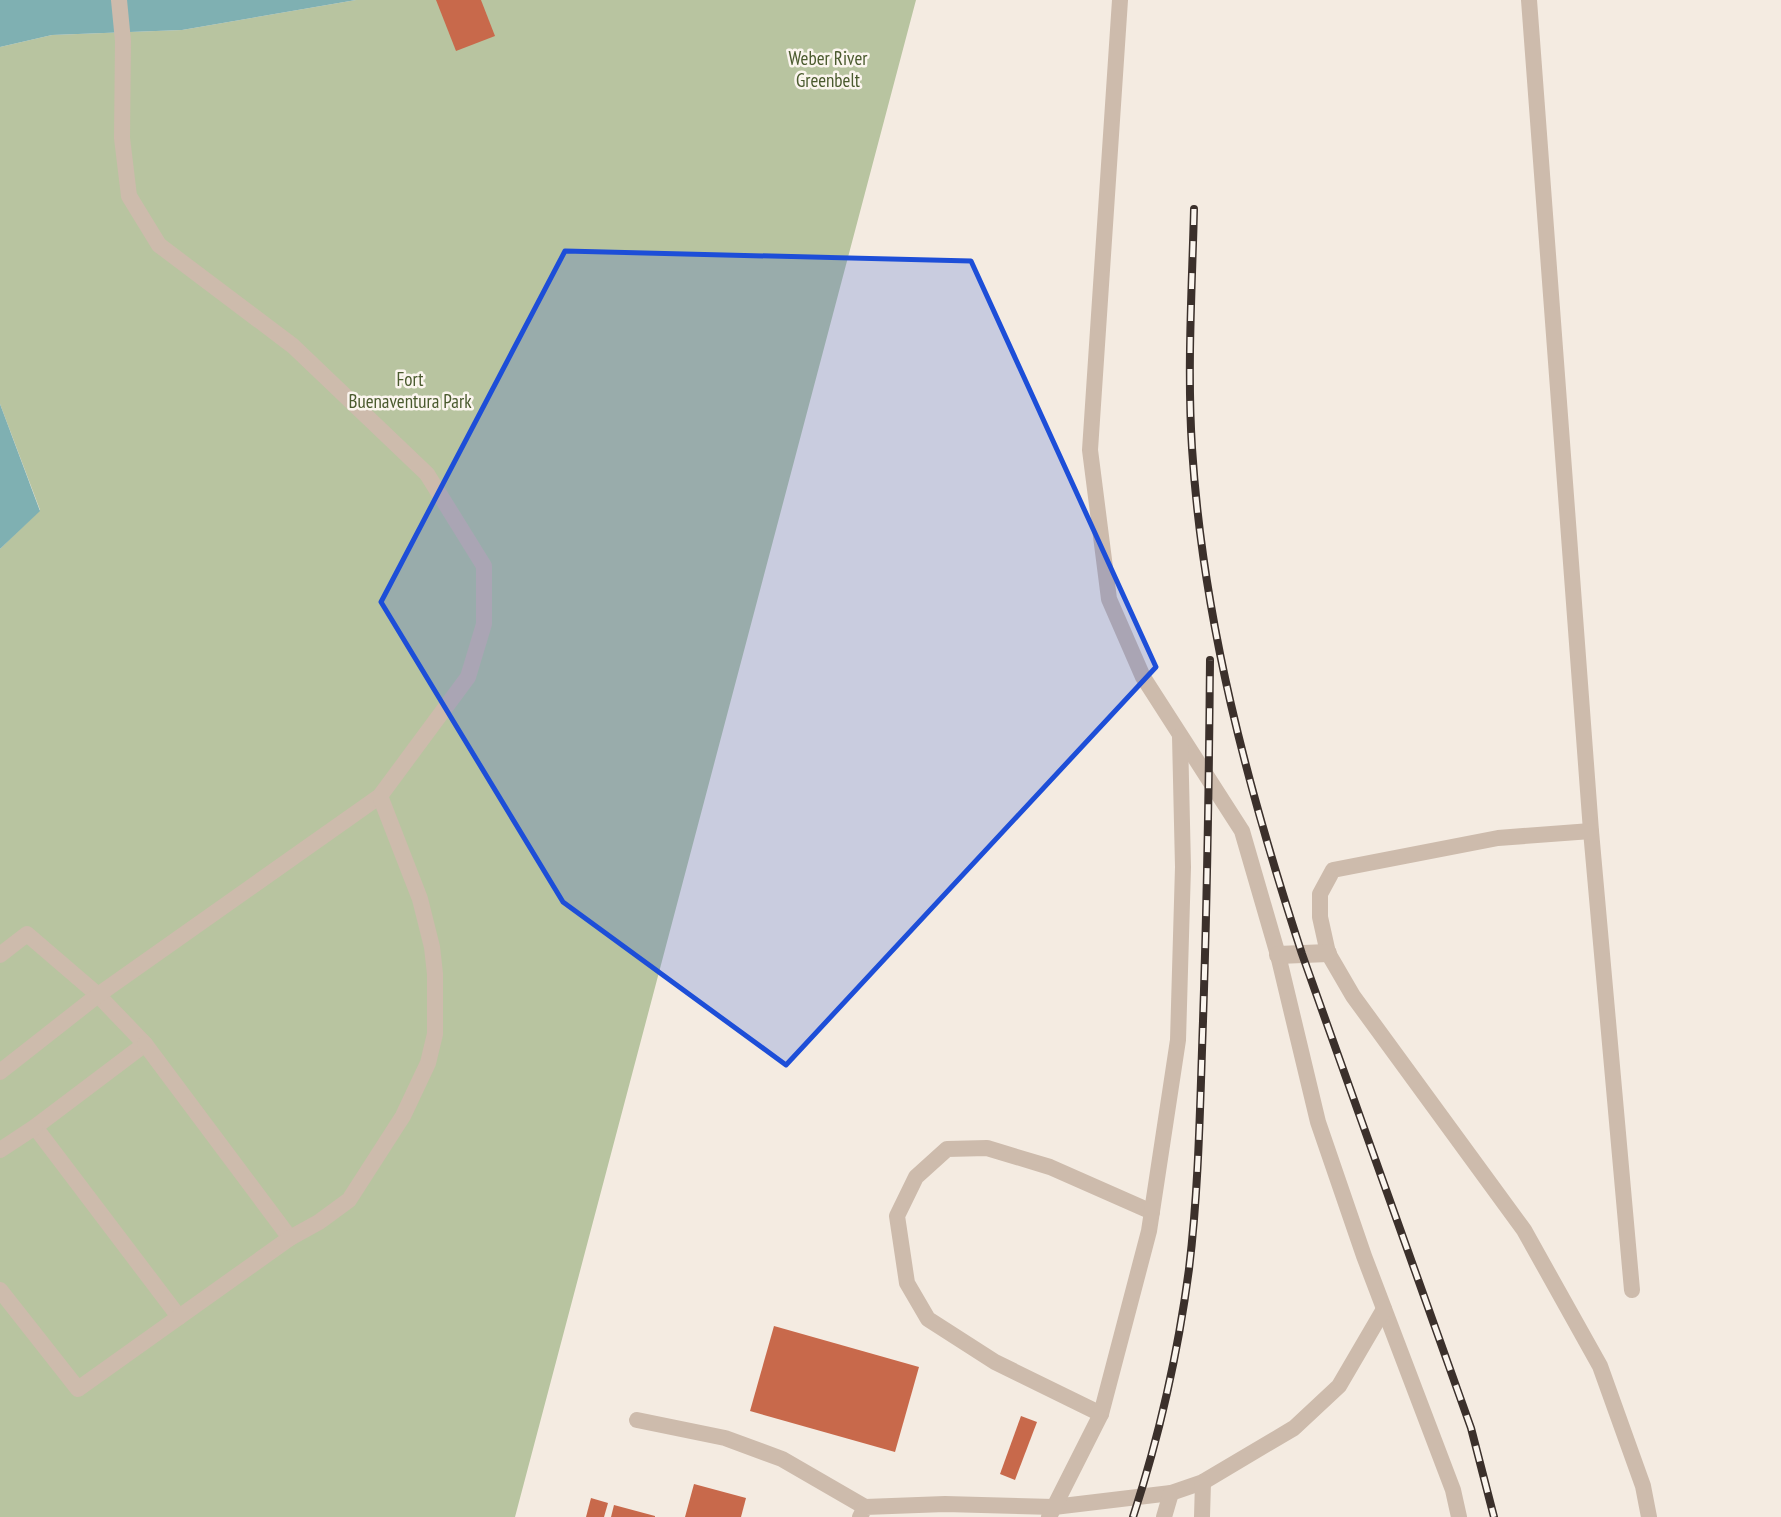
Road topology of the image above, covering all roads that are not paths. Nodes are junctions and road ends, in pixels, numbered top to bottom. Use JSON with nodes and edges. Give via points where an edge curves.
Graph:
{"nodes":[{"id":1,"x":120,"y":0,"type":"edge"},
{"id":2,"x":1120,"y":0,"type":"edge"},
{"id":3,"x":1529,"y":0,"type":"edge"},
{"id":4,"x":1180,"y":734,"type":"junction"},
{"id":5,"x":380,"y":796,"type":"junction"},
{"id":6,"x":1591,"y":831,"type":"junction"},
{"id":7,"x":1328,"y":953,"type":"junction"},
{"id":8,"x":0,"y":955,"type":"edge"},
{"id":9,"x":1278,"y":955,"type":"junction"},
{"id":10,"x":98,"y":995,"type":"junction"},
{"id":11,"x":145,"y":1044,"type":"junction"},
{"id":12,"x":0,"y":1072,"type":"edge"},
{"id":13,"x":34,"y":1127,"type":"junction"},
{"id":14,"x":0,"y":1150,"type":"edge"},
{"id":15,"x":1152,"y":1212,"type":"junction"},
{"id":16,"x":290,"y":1238,"type":"junction"},
{"id":17,"x":0,"y":1290,"type":"edge"},
{"id":18,"x":1632,"y":1290,"type":"dead end"},
{"id":19,"x":1384,"y":1309,"type":"junction"},
{"id":20,"x":179,"y":1317,"type":"junction"},
{"id":21,"x":1101,"y":1415,"type":"junction"},
{"id":22,"x":637,"y":1420,"type":"dead end"},
{"id":23,"x":1203,"y":1482,"type":"junction"},
{"id":24,"x":1171,"y":1493,"type":"junction"},
{"id":25,"x":863,"y":1512,"type":"edge"},
{"id":26,"x":1051,"y":1512,"type":"edge"},
{"id":27,"x":1164,"y":1517,"type":"edge"},
{"id":28,"x":1202,"y":1517,"type":"edge"},
{"id":29,"x":1459,"y":1517,"type":"edge"},
{"id":30,"x":1649,"y":1517,"type":"edge"}],
"edges":[{"from":1,"to":5,"type":"lane","via":[[122,138],[129,196],[159,245],[293,346],[427,474],[484,566],[484,624],[468,677]]},
{"from":2,"to":4,"type":"lane","via":[[1090,450],[1110,599],[1143,677]]},
{"from":3,"to":6,"type":"lane"},
{"from":4,"to":9,"type":"lane","via":[[1242,831]]},
{"from":4,"to":15,"type":"lane","via":[[1183,867],[1178,1040]]},
{"from":5,"to":10,"type":"lane"},
{"from":5,"to":16,"type":"lane","via":[[420,899],[432,947],[435,1034],[428,1063],[402,1116],[349,1200]]},
{"from":6,"to":7,"type":"lane","via":[[1498,838],[1333,870],[1320,894]]},
{"from":6,"to":18,"type":"lane"},
{"from":7,"to":9,"type":"street"},
{"from":7,"to":30,"type":"lane","via":[[1353,996],[1524,1230],[1600,1366],[1643,1486]]},
{"from":8,"to":10,"type":"lane","via":[[27,934]]},
{"from":9,"to":19,"type":"lane","via":[[1318,1122]]},
{"from":10,"to":11,"type":"lane"},
{"from":10,"to":12,"type":"lane"},
{"from":11,"to":13,"type":"lane"},
{"from":11,"to":16,"type":"lane"},
{"from":13,"to":14,"type":"lane"},
{"from":13,"to":20,"type":"lane"},
{"from":15,"to":21,"type":"lane"},
{"from":15,"to":21,"type":"lane","via":[[1050,1167],[987,1148],[947,1149],[916,1177],[897,1216],[907,1283],[928,1319],[995,1362]]},
{"from":16,"to":20,"type":"lane"},
{"from":17,"to":20,"type":"lane","via":[[78,1389]]},
{"from":19,"to":23,"type":"lane","via":[[1339,1386],[1294,1428]]},
{"from":19,"to":29,"type":"lane"},
{"from":21,"to":26,"type":"lane"},
{"from":22,"to":25,"type":"lane","via":[[725,1438],[782,1459]]},
{"from":23,"to":24,"type":"lane"},
{"from":23,"to":28,"type":"lane"},
{"from":24,"to":26,"type":"lane"},
{"from":24,"to":27,"type":"lane"},
{"from":25,"to":26,"type":"lane","via":[[945,1504]]}]}
